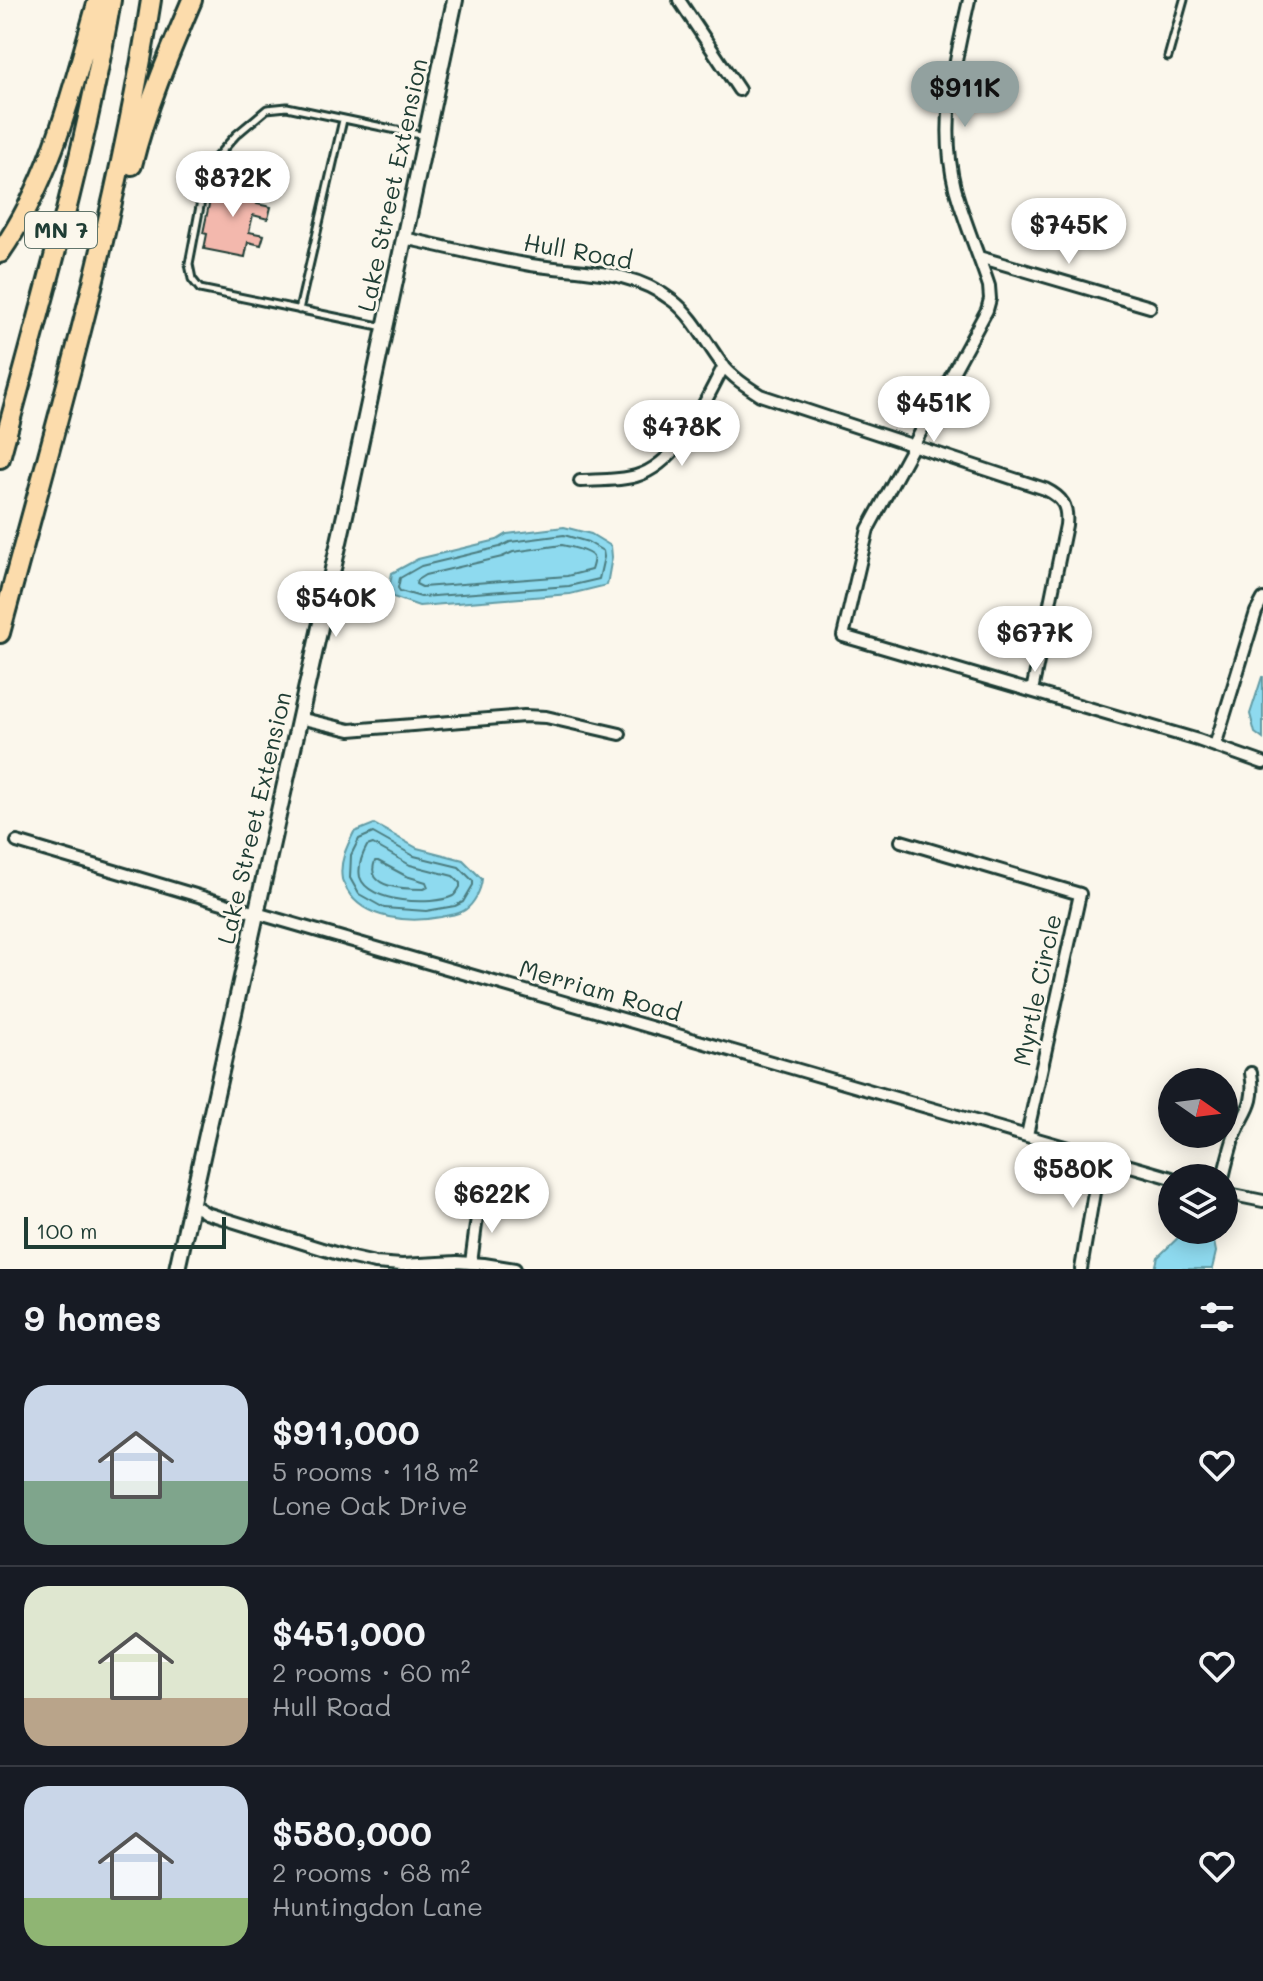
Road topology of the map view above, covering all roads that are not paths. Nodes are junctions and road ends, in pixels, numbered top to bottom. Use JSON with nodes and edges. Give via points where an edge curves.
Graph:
{"nodes":[{"id":1,"x":98,"y":0,"type":"edge"},
{"id":2,"x":111,"y":0,"type":"edge"},
{"id":3,"x":151,"y":0,"type":"edge"},
{"id":4,"x":192,"y":0,"type":"edge"},
{"id":5,"x":455,"y":0,"type":"edge"},
{"id":6,"x":679,"y":0,"type":"edge"},
{"id":7,"x":969,"y":0,"type":"edge"},
{"id":8,"x":1184,"y":0,"type":"edge"},
{"id":9,"x":1168,"y":57,"type":"dead end"},
{"id":10,"x":739,"y":90,"type":"dead end"},
{"id":11,"x":343,"y":120,"type":"junction"},
{"id":12,"x":426,"y":136,"type":"junction"},
{"id":13,"x":404,"y":238,"type":"junction"},
{"id":14,"x":0,"y":253,"type":"edge"},
{"id":15,"x":979,"y":257,"type":"junction"},
{"id":16,"x":1150,"y":307,"type":"dead end"},
{"id":17,"x":299,"y":310,"type":"junction"},
{"id":18,"x":385,"y":327,"type":"junction"},
{"id":19,"x":78,"y":340,"type":"junction"},
{"id":20,"x":724,"y":366,"type":"junction"},
{"id":21,"x":913,"y":446,"type":"junction"},
{"id":22,"x":0,"y":458,"type":"edge"},
{"id":23,"x":580,"y":481,"type":"dead end"},
{"id":24,"x":1263,"y":599,"type":"edge"},
{"id":25,"x":0,"y":633,"type":"edge"},
{"id":26,"x":1032,"y":691,"type":"junction"},
{"id":27,"x":299,"y":718,"type":"junction"},
{"id":28,"x":620,"y":734,"type":"dead end"},
{"id":29,"x":1215,"y":746,"type":"junction"},
{"id":30,"x":1263,"y":763,"type":"edge"},
{"id":31,"x":901,"y":841,"type":"dead end"},
{"id":32,"x":17,"y":842,"type":"dead end"},
{"id":33,"x":256,"y":913,"type":"junction"},
{"id":34,"x":1251,"y":1073,"type":"dead end"},
{"id":35,"x":1027,"y":1135,"type":"junction"},
{"id":36,"x":1100,"y":1157,"type":"junction"},
{"id":37,"x":1227,"y":1164,"type":"edge"},
{"id":38,"x":1158,"y":1174,"type":"edge"},
{"id":39,"x":1238,"y":1196,"type":"edge"},
{"id":40,"x":1263,"y":1201,"type":"edge"},
{"id":41,"x":479,"y":1202,"type":"dead end"},
{"id":42,"x":192,"y":1204,"type":"junction"},
{"id":43,"x":471,"y":1263,"type":"junction"},
{"id":44,"x":177,"y":1269,"type":"edge"},
{"id":45,"x":515,"y":1269,"type":"edge"},
{"id":46,"x":1081,"y":1269,"type":"edge"}],
"edges":[{"from":1,"to":14,"type":"highway","via":[[50,158]]},
{"from":2,"to":22,"type":"highway","number":"MN 7","via":[[73,186]]},
{"from":3,"to":19,"type":"highway","number":"MN 7","via":[[123,152]]},
{"from":4,"to":19,"type":"highway","via":[[144,121]]},
{"from":5,"to":12,"type":"street","name":"Lake Street Extension"},
{"from":6,"to":10,"type":"street"},
{"from":7,"to":15,"type":"street","via":[[951,84],[949,152],[954,186]]},
{"from":8,"to":9,"type":"lane"},
{"from":11,"to":12,"type":"lane"},
{"from":11,"to":17,"type":"lane"},
{"from":11,"to":17,"type":"lane","via":[[287,107],[267,109],[212,162],[205,180],[189,264],[192,279],[200,289]]},
{"from":12,"to":13,"type":"street","name":"Lake Street Extension"},
{"from":13,"to":18,"type":"street","name":"Lake Street Extension"},
{"from":13,"to":20,"type":"street","name":"Hull Road","via":[[637,281],[674,301]]},
{"from":15,"to":16,"type":"street"},
{"from":15,"to":21,"type":"street","via":[[989,286],[987,310]]},
{"from":17,"to":18,"type":"lane"},
{"from":18,"to":27,"type":"street","name":"Lake Street Extension"},
{"from":19,"to":25,"type":"highway","number":"MN 7"},
{"from":20,"to":21,"type":"street","name":"Hull Road","via":[[760,395]]},
{"from":20,"to":23,"type":"street","via":[[682,440],[654,469],[634,477]]},
{"from":21,"to":26,"type":"street","name":"Hull Road","via":[[1045,489],[1063,502],[1066,525]]},
{"from":21,"to":26,"type":"street","via":[[868,529],[843,636]]},
{"from":24,"to":29,"type":"street"},
{"from":26,"to":29,"type":"street"},
{"from":27,"to":28,"type":"street","via":[[350,730],[546,717]]},
{"from":27,"to":33,"type":"street","name":"Lake Street Extension"},
{"from":29,"to":30,"type":"street"},
{"from":31,"to":35,"type":"street","name":"Myrtle Circle","via":[[1080,894]]},
{"from":32,"to":33,"type":"street","name":"Merriam Road"},
{"from":33,"to":35,"type":"street","name":"Merriam Road"},
{"from":33,"to":42,"type":"street","name":"Lake Street Extension"},
{"from":34,"to":37,"type":"street","via":[[1251,1104]]},
{"from":35,"to":36,"type":"street","name":"Merriam Road"},
{"from":36,"to":38,"type":"street","name":"Merriam Road"},
{"from":36,"to":46,"type":"street"},
{"from":39,"to":40,"type":"street"},
{"from":41,"to":43,"type":"street"},
{"from":42,"to":43,"type":"street","via":[[206,1213],[375,1263]]},
{"from":42,"to":44,"type":"street","name":"Lake Street Extension"},
{"from":43,"to":45,"type":"street"}]}
